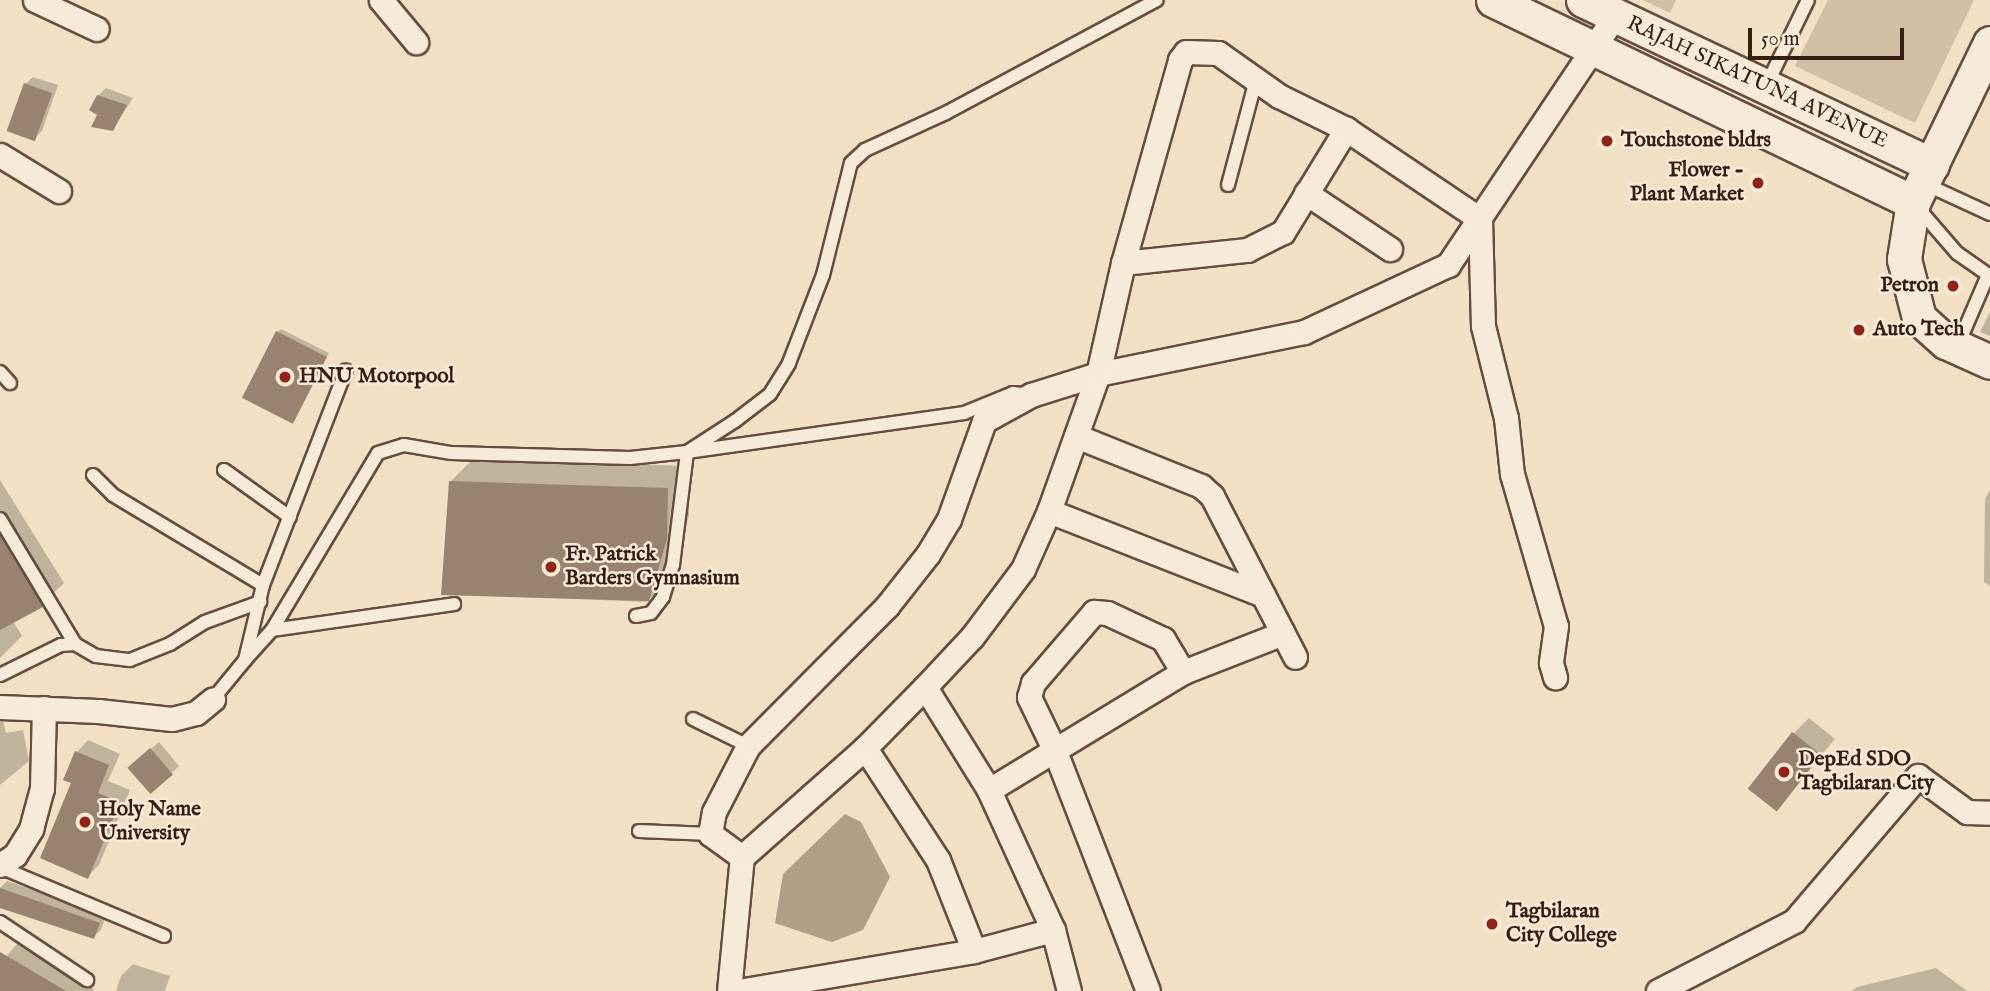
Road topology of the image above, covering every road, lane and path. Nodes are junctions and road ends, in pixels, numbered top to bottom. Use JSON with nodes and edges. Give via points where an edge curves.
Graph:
{"nodes":[{"id":1,"x":35,"y":0,"type":"edge"},
{"id":2,"x":382,"y":0,"type":"edge"},
{"id":3,"x":1157,"y":0,"type":"edge"},
{"id":4,"x":1493,"y":0,"type":"edge"},
{"id":5,"x":1583,"y":0,"type":"edge"},
{"id":6,"x":1805,"y":1,"type":"edge"},
{"id":7,"x":1615,"y":16,"type":"junction"},
{"id":8,"x":97,"y":29,"type":"dead end"},
{"id":9,"x":416,"y":43,"type":"dead end"},
{"id":10,"x":1990,"y":43,"type":"edge"},
{"id":11,"x":1596,"y":51,"type":"junction"},
{"id":12,"x":1256,"y":80,"type":"junction"},
{"id":13,"x":1766,"y":88,"type":"junction"},
{"id":14,"x":1346,"y":129,"type":"junction"},
{"id":15,"x":0,"y":155,"type":"edge"},
{"id":16,"x":1923,"y":183,"type":"junction"},
{"id":17,"x":1228,"y":184,"type":"dead end"},
{"id":18,"x":59,"y":191,"type":"dead end"},
{"id":19,"x":1306,"y":193,"type":"junction"},
{"id":20,"x":1990,"y":214,"type":"edge"},
{"id":21,"x":1480,"y":219,"type":"junction"},
{"id":22,"x":1390,"y":249,"type":"dead end"},
{"id":23,"x":1123,"y":263,"type":"junction"},
{"id":24,"x":1989,"y":275,"type":"edge"},
{"id":25,"x":1957,"y":348,"type":"junction"},
{"id":26,"x":1990,"y":362,"type":"edge"},
{"id":27,"x":346,"y":370,"type":"dead end"},
{"id":28,"x":0,"y":372,"type":"edge"},
{"id":29,"x":1098,"y":374,"type":"junction"},
{"id":30,"x":10,"y":383,"type":"dead end"},
{"id":31,"x":1031,"y":395,"type":"junction"},
{"id":32,"x":1076,"y":436,"type":"junction"},
{"id":33,"x":687,"y":452,"type":"junction"},
{"id":34,"x":224,"y":470,"type":"dead end"},
{"id":35,"x":93,"y":475,"type":"dead end"},
{"id":36,"x":1049,"y":511,"type":"junction"},
{"id":37,"x":290,"y":517,"type":"junction"},
{"id":38,"x":0,"y":519,"type":"edge"},
{"id":39,"x":263,"y":585,"type":"junction"},
{"id":40,"x":1263,"y":595,"type":"junction"},
{"id":41,"x":260,"y":602,"type":"junction"},
{"id":42,"x":454,"y":604,"type":"dead end"},
{"id":43,"x":636,"y":616,"type":"dead end"},
{"id":44,"x":272,"y":630,"type":"junction"},
{"id":45,"x":1283,"y":633,"type":"junction"},
{"id":46,"x":75,"y":644,"type":"junction"},
{"id":47,"x":1295,"y":657,"type":"dead end"},
{"id":48,"x":245,"y":660,"type":"junction"},
{"id":49,"x":1183,"y":672,"type":"junction"},
{"id":50,"x":0,"y":675,"type":"edge"},
{"id":51,"x":1555,"y":677,"type":"dead end"},
{"id":52,"x":925,"y":687,"type":"junction"},
{"id":53,"x":213,"y":699,"type":"joint"},
{"id":54,"x":0,"y":707,"type":"edge"},
{"id":55,"x":44,"y":708,"type":"junction"},
{"id":56,"x":693,"y":719,"type":"dead end"},
{"id":57,"x":748,"y":746,"type":"junction"},
{"id":58,"x":865,"y":748,"type":"junction"},
{"id":59,"x":1055,"y":751,"type":"junction"},
{"id":60,"x":989,"y":790,"type":"junction"},
{"id":61,"x":1990,"y":813,"type":"edge"},
{"id":62,"x":639,"y":831,"type":"dead end"},
{"id":63,"x":710,"y":834,"type":"junction"},
{"id":64,"x":742,"y":857,"type":"junction"},
{"id":65,"x":0,"y":866,"type":"edge"},
{"id":66,"x":0,"y":922,"type":"edge"},
{"id":67,"x":1053,"y":930,"type":"junction"},
{"id":68,"x":164,"y":936,"type":"dead end"},
{"id":69,"x":974,"y":951,"type":"junction"},
{"id":70,"x":87,"y":980,"type":"dead end"},
{"id":71,"x":729,"y":991,"type":"edge"},
{"id":72,"x":738,"y":991,"type":"edge"},
{"id":73,"x":1069,"y":991,"type":"edge"},
{"id":74,"x":1148,"y":991,"type":"edge"},
{"id":75,"x":1658,"y":991,"type":"edge"}],
"edges":[{"from":1,"to":8,"type":"street"},
{"from":2,"to":9,"type":"street"},
{"from":3,"to":33,"type":"lane","via":[[858,157],[844,181],[823,275],[789,363],[770,394]]},
{"from":4,"to":11,"type":"main road"},
{"from":5,"to":7,"type":"main road","name":"RAJAH SIKATUNA AVENUE"},
{"from":6,"to":13,"type":"lane"},
{"from":7,"to":11,"type":"street"},
{"from":7,"to":13,"type":"main road","name":"RAJAH SIKATUNA AVENUE"},
{"from":10,"to":16,"type":"main road"},
{"from":11,"to":16,"type":"main road"},
{"from":11,"to":21,"type":"street"},
{"from":12,"to":14,"type":"street"},
{"from":12,"to":17,"type":"lane"},
{"from":12,"to":23,"type":"street","via":[[1218,54],[1196,50],[1186,52],[1180,60]]},
{"from":13,"to":16,"type":"main road","name":"RAJAH SIKATUNA AVENUE"},
{"from":14,"to":19,"type":"street"},
{"from":14,"to":21,"type":"street"},
{"from":15,"to":18,"type":"street"},
{"from":16,"to":20,"type":"lane"},
{"from":16,"to":24,"type":"lane","via":[[1956,253]]},
{"from":16,"to":25,"type":"main road","via":[[1904,259],[1919,318]]},
{"from":19,"to":22,"type":"street"},
{"from":19,"to":23,"type":"street","via":[[1283,232],[1247,250]]},
{"from":21,"to":29,"type":"street","via":[[1448,265],[1304,332]]},
{"from":21,"to":51,"type":"street","via":[[1483,326],[1506,418],[1512,474],[1556,625],[1551,663]]},
{"from":23,"to":29,"type":"street"},
{"from":24,"to":25,"type":"lane"},
{"from":25,"to":26,"type":"main road"},
{"from":27,"to":37,"type":"lane"},
{"from":28,"to":30,"type":"lane"},
{"from":29,"to":31,"type":"street"},
{"from":29,"to":32,"type":"street"},
{"from":31,"to":33,"type":"lane","via":[[1013,393],[964,412]]},
{"from":31,"to":57,"type":"street","via":[[984,421],[949,519],[887,606]]},
{"from":32,"to":36,"type":"street"},
{"from":32,"to":40,"type":"street","via":[[1201,486],[1212,496]]},
{"from":33,"to":43,"type":"lane","via":[[673,565],[663,597],[651,613]]},
{"from":33,"to":44,"type":"lane","via":[[630,458],[510,456],[404,445],[378,453]]},
{"from":34,"to":37,"type":"lane"},
{"from":35,"to":39,"type":"lane","via":[[113,495]]},
{"from":36,"to":40,"type":"street"},
{"from":36,"to":52,"type":"street","via":[[1023,569],[972,637]]},
{"from":37,"to":39,"type":"lane"},
{"from":38,"to":46,"type":"lane"},
{"from":39,"to":41,"type":"lane"},
{"from":40,"to":45,"type":"street"},
{"from":41,"to":46,"type":"lane","via":[[205,622],[170,644],[130,660],[96,656]]},
{"from":41,"to":48,"type":"lane"},
{"from":42,"to":44,"type":"lane"},
{"from":44,"to":48,"type":"lane"},
{"from":45,"to":47,"type":"street"},
{"from":45,"to":49,"type":"street"},
{"from":46,"to":50,"type":"lane","via":[[40,652]]},
{"from":48,"to":53,"type":"lane"},
{"from":49,"to":59,"type":"street"},
{"from":49,"to":59,"type":"street","via":[[1163,639],[1107,613],[1094,612],[1034,683],[1029,697]]},
{"from":52,"to":58,"type":"street"},
{"from":52,"to":60,"type":"street"},
{"from":53,"to":55,"type":"street","via":[[196,713],[172,719]]},
{"from":54,"to":55,"type":"street"},
{"from":55,"to":65,"type":"street","via":[[42,788],[34,819],[15,855]]},
{"from":56,"to":57,"type":"lane"},
{"from":57,"to":63,"type":"street","via":[[714,812]]},
{"from":58,"to":64,"type":"street"},
{"from":58,"to":69,"type":"street","via":[[938,860]]},
{"from":59,"to":60,"type":"street"},
{"from":59,"to":74,"type":"street"},
{"from":60,"to":67,"type":"street"},
{"from":61,"to":75,"type":"street","via":[[1968,812],[1918,776],[1794,921]]},
{"from":62,"to":63,"type":"lane"},
{"from":63,"to":64,"type":"street"},
{"from":64,"to":71,"type":"street"},
{"from":65,"to":68,"type":"lane"},
{"from":66,"to":70,"type":"lane"},
{"from":67,"to":69,"type":"street"},
{"from":67,"to":73,"type":"street"},
{"from":69,"to":72,"type":"street"}]}
